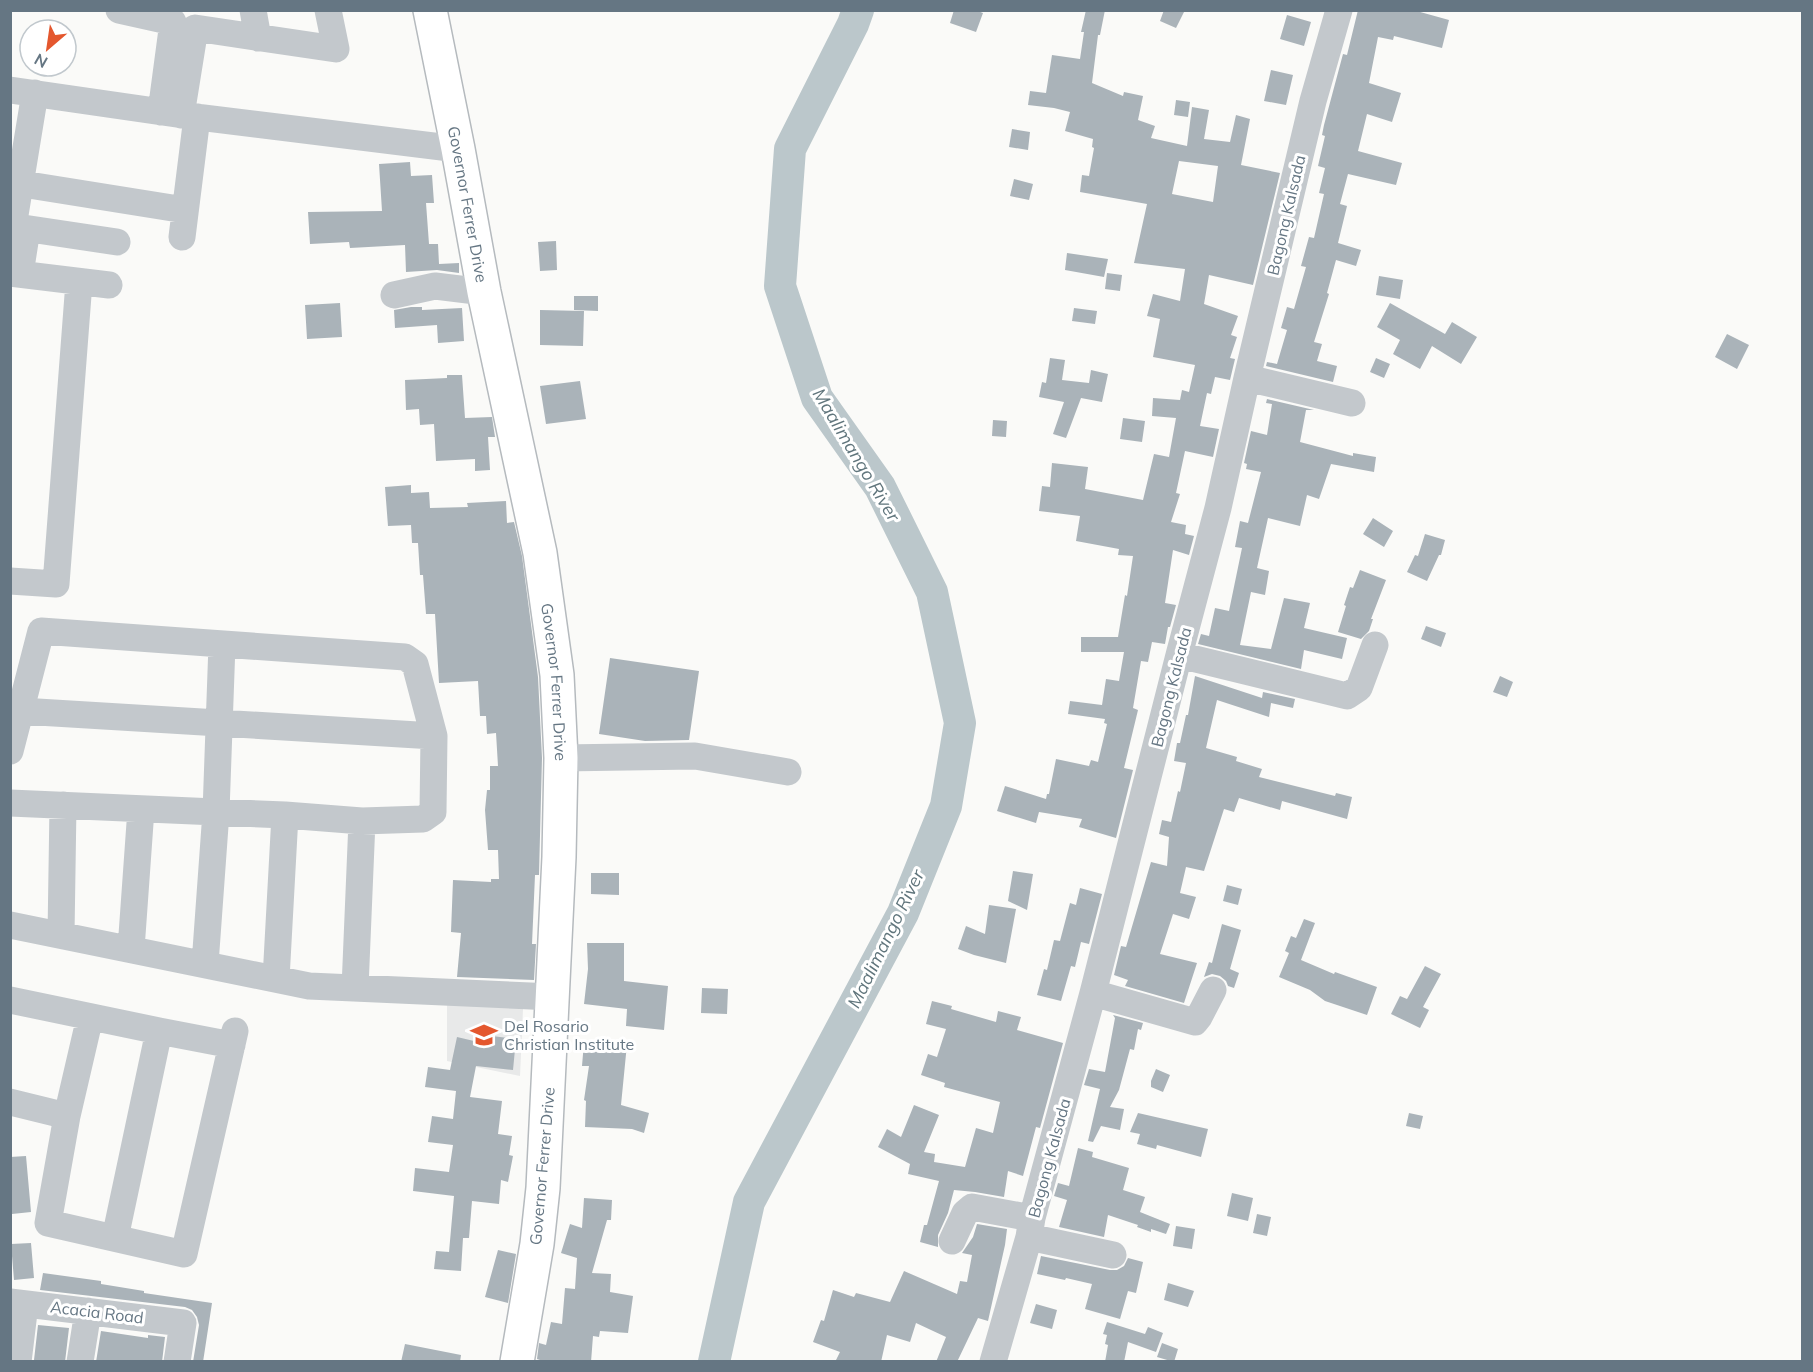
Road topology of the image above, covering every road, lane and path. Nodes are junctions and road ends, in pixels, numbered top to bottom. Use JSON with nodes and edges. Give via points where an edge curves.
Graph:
{"nodes":[{"id":1,"x":119,"y":10,"type":"edge"},
{"id":2,"x":253,"y":10,"type":"edge"},
{"id":3,"x":328,"y":10,"type":"edge"},
{"id":4,"x":430,"y":10,"type":"edge"},
{"id":5,"x":1339,"y":10,"type":"edge"},
{"id":6,"x":182,"y":21,"type":"edge"},
{"id":7,"x":258,"y":38,"type":"junction"},
{"id":8,"x":23,"y":92,"type":"edge"},
{"id":9,"x":180,"y":115,"type":"junction"},
{"id":10,"x":458,"y":149,"type":"junction"},
{"id":11,"x":15,"y":182,"type":"edge"},
{"id":12,"x":185,"y":210,"type":"junction"},
{"id":13,"x":17,"y":227,"type":"edge"},
{"id":14,"x":182,"y":237,"type":"dead end"},
{"id":15,"x":117,"y":242,"type":"dead end"},
{"id":16,"x":16,"y":274,"type":"edge"},
{"id":17,"x":79,"y":282,"type":"junction"},
{"id":18,"x":109,"y":285,"type":"dead end"},
{"id":19,"x":484,"y":292,"type":"junction"},
{"id":20,"x":394,"y":295,"type":"dead end"},
{"id":21,"x":1247,"y":378,"type":"junction"},
{"id":22,"x":1352,"y":403,"type":"dead end"},
{"id":23,"x":10,"y":581,"type":"edge"},
{"id":24,"x":222,"y":644,"type":"junction"},
{"id":25,"x":1376,"y":645,"type":"dead end"},
{"id":26,"x":1179,"y":655,"type":"junction"},
{"id":27,"x":21,"y":711,"type":"junction"},
{"id":28,"x":218,"y":724,"type":"junction"},
{"id":29,"x":434,"y":736,"type":"junction"},
{"id":30,"x":10,"y":751,"type":"edge"},
{"id":31,"x":561,"y":758,"type":"junction"},
{"id":32,"x":788,"y":772,"type":"dead end"},
{"id":33,"x":10,"y":803,"type":"edge"},
{"id":34,"x":63,"y":805,"type":"junction"},
{"id":35,"x":141,"y":808,"type":"junction"},
{"id":36,"x":216,"y":812,"type":"junction"},
{"id":37,"x":285,"y":815,"type":"junction"},
{"id":38,"x":362,"y":821,"type":"junction"},
{"id":39,"x":10,"y":925,"type":"edge"},
{"id":40,"x":61,"y":935,"type":"junction"},
{"id":41,"x":132,"y":949,"type":"junction"},
{"id":42,"x":205,"y":964,"type":"junction"},
{"id":43,"x":276,"y":979,"type":"junction"},
{"id":44,"x":355,"y":988,"type":"junction"},
{"id":45,"x":1213,"y":990,"type":"dead end"},
{"id":46,"x":1093,"y":993,"type":"junction"},
{"id":47,"x":553,"y":997,"type":"junction"},
{"id":48,"x":12,"y":1007,"type":"edge"},
{"id":49,"x":90,"y":1017,"type":"junction"},
{"id":50,"x":159,"y":1031,"type":"junction"},
{"id":51,"x":10,"y":1102,"type":"edge"},
{"id":52,"x":67,"y":1116,"type":"junction"},
{"id":53,"x":1031,"y":1227,"type":"junction"},
{"id":54,"x":115,"y":1238,"type":"junction"},
{"id":55,"x":952,"y":1241,"type":"dead end"},
{"id":56,"x":1113,"y":1255,"type":"dead end"},
{"id":57,"x":18,"y":1303,"type":"edge"},
{"id":58,"x":88,"y":1311,"type":"junction"},
{"id":59,"x":18,"y":1362,"type":"edge"},
{"id":60,"x":80,"y":1362,"type":"edge"},
{"id":61,"x":177,"y":1362,"type":"edge"},
{"id":62,"x":517,"y":1362,"type":"edge"},
{"id":63,"x":993,"y":1362,"type":"edge"}],
"edges":[{"from":1,"to":6,"type":"street"},
{"from":2,"to":7,"type":"street"},
{"from":3,"to":7,"type":"street","via":[[336,49]]},
{"from":4,"to":10,"type":"main road","name":"Governor Ferrer Drive"},
{"from":5,"to":21,"type":"street","name":"Bagong Kalsada","via":[[1313,101]]},
{"from":6,"to":7,"type":"street"},
{"from":6,"to":9,"type":"street"},
{"from":8,"to":9,"type":"street"},
{"from":8,"to":11,"type":"street"},
{"from":9,"to":10,"type":"street"},
{"from":9,"to":12,"type":"street"},
{"from":10,"to":19,"type":"main road","name":"Governor Ferrer Drive"},
{"from":11,"to":12,"type":"street"},
{"from":11,"to":13,"type":"street"},
{"from":12,"to":14,"type":"street"},
{"from":13,"to":15,"type":"street"},
{"from":13,"to":16,"type":"street"},
{"from":16,"to":17,"type":"street"},
{"from":17,"to":18,"type":"street"},
{"from":17,"to":23,"type":"street","via":[[56,584]]},
{"from":19,"to":20,"type":"street","via":[[435,286]]},
{"from":19,"to":31,"type":"main road","name":"Governor Ferrer Drive","via":[[540,553],[557,675]]},
{"from":21,"to":22,"type":"street"},
{"from":21,"to":26,"type":"street","name":"Bagong Kalsada"},
{"from":24,"to":27,"type":"street","via":[[41,631]]},
{"from":24,"to":28,"type":"street"},
{"from":24,"to":29,"type":"street","via":[[405,657],[415,664]]},
{"from":25,"to":26,"type":"street","via":[[1359,688],[1347,696]]},
{"from":26,"to":46,"type":"street","name":"Bagong Kalsada"},
{"from":27,"to":28,"type":"street"},
{"from":27,"to":30,"type":"street"},
{"from":28,"to":29,"type":"street"},
{"from":28,"to":36,"type":"street"},
{"from":29,"to":38,"type":"street","via":[[433,812],[423,819]]},
{"from":31,"to":32,"type":"street","via":[[695,756]]},
{"from":31,"to":47,"type":"main road","name":"Governor Ferrer Drive"},
{"from":33,"to":34,"type":"street"},
{"from":34,"to":35,"type":"street"},
{"from":34,"to":40,"type":"street"},
{"from":35,"to":36,"type":"street"},
{"from":35,"to":41,"type":"street"},
{"from":36,"to":37,"type":"street"},
{"from":36,"to":42,"type":"street"},
{"from":37,"to":38,"type":"street"},
{"from":37,"to":43,"type":"street"},
{"from":38,"to":44,"type":"street"},
{"from":39,"to":40,"type":"street"},
{"from":40,"to":41,"type":"street"},
{"from":41,"to":42,"type":"street"},
{"from":42,"to":43,"type":"street"},
{"from":43,"to":44,"type":"street","via":[[309,986]]},
{"from":44,"to":47,"type":"street"},
{"from":45,"to":46,"type":"street","via":[[1195,1022]]},
{"from":46,"to":53,"type":"street","name":"Bagong Kalsada"},
{"from":47,"to":62,"type":"main road","name":"Governor Ferrer Drive","via":[[543,1188]]},
{"from":48,"to":49,"type":"street"},
{"from":49,"to":50,"type":"street"},
{"from":49,"to":52,"type":"street"},
{"from":50,"to":54,"type":"street"},
{"from":50,"to":54,"type":"street","via":[[234,1038],[184,1254]]},
{"from":51,"to":52,"type":"street"},
{"from":52,"to":54,"type":"street","via":[[48,1223]]},
{"from":53,"to":55,"type":"street","via":[[972,1207]]},
{"from":53,"to":56,"type":"street"},
{"from":53,"to":63,"type":"street","name":"Bagong Kalsada"},
{"from":57,"to":58,"type":"street","name":"Acacia Road"},
{"from":57,"to":59,"type":"street"},
{"from":58,"to":60,"type":"street"},
{"from":58,"to":61,"type":"street","name":"Acacia Road","via":[[183,1323]]}]}
